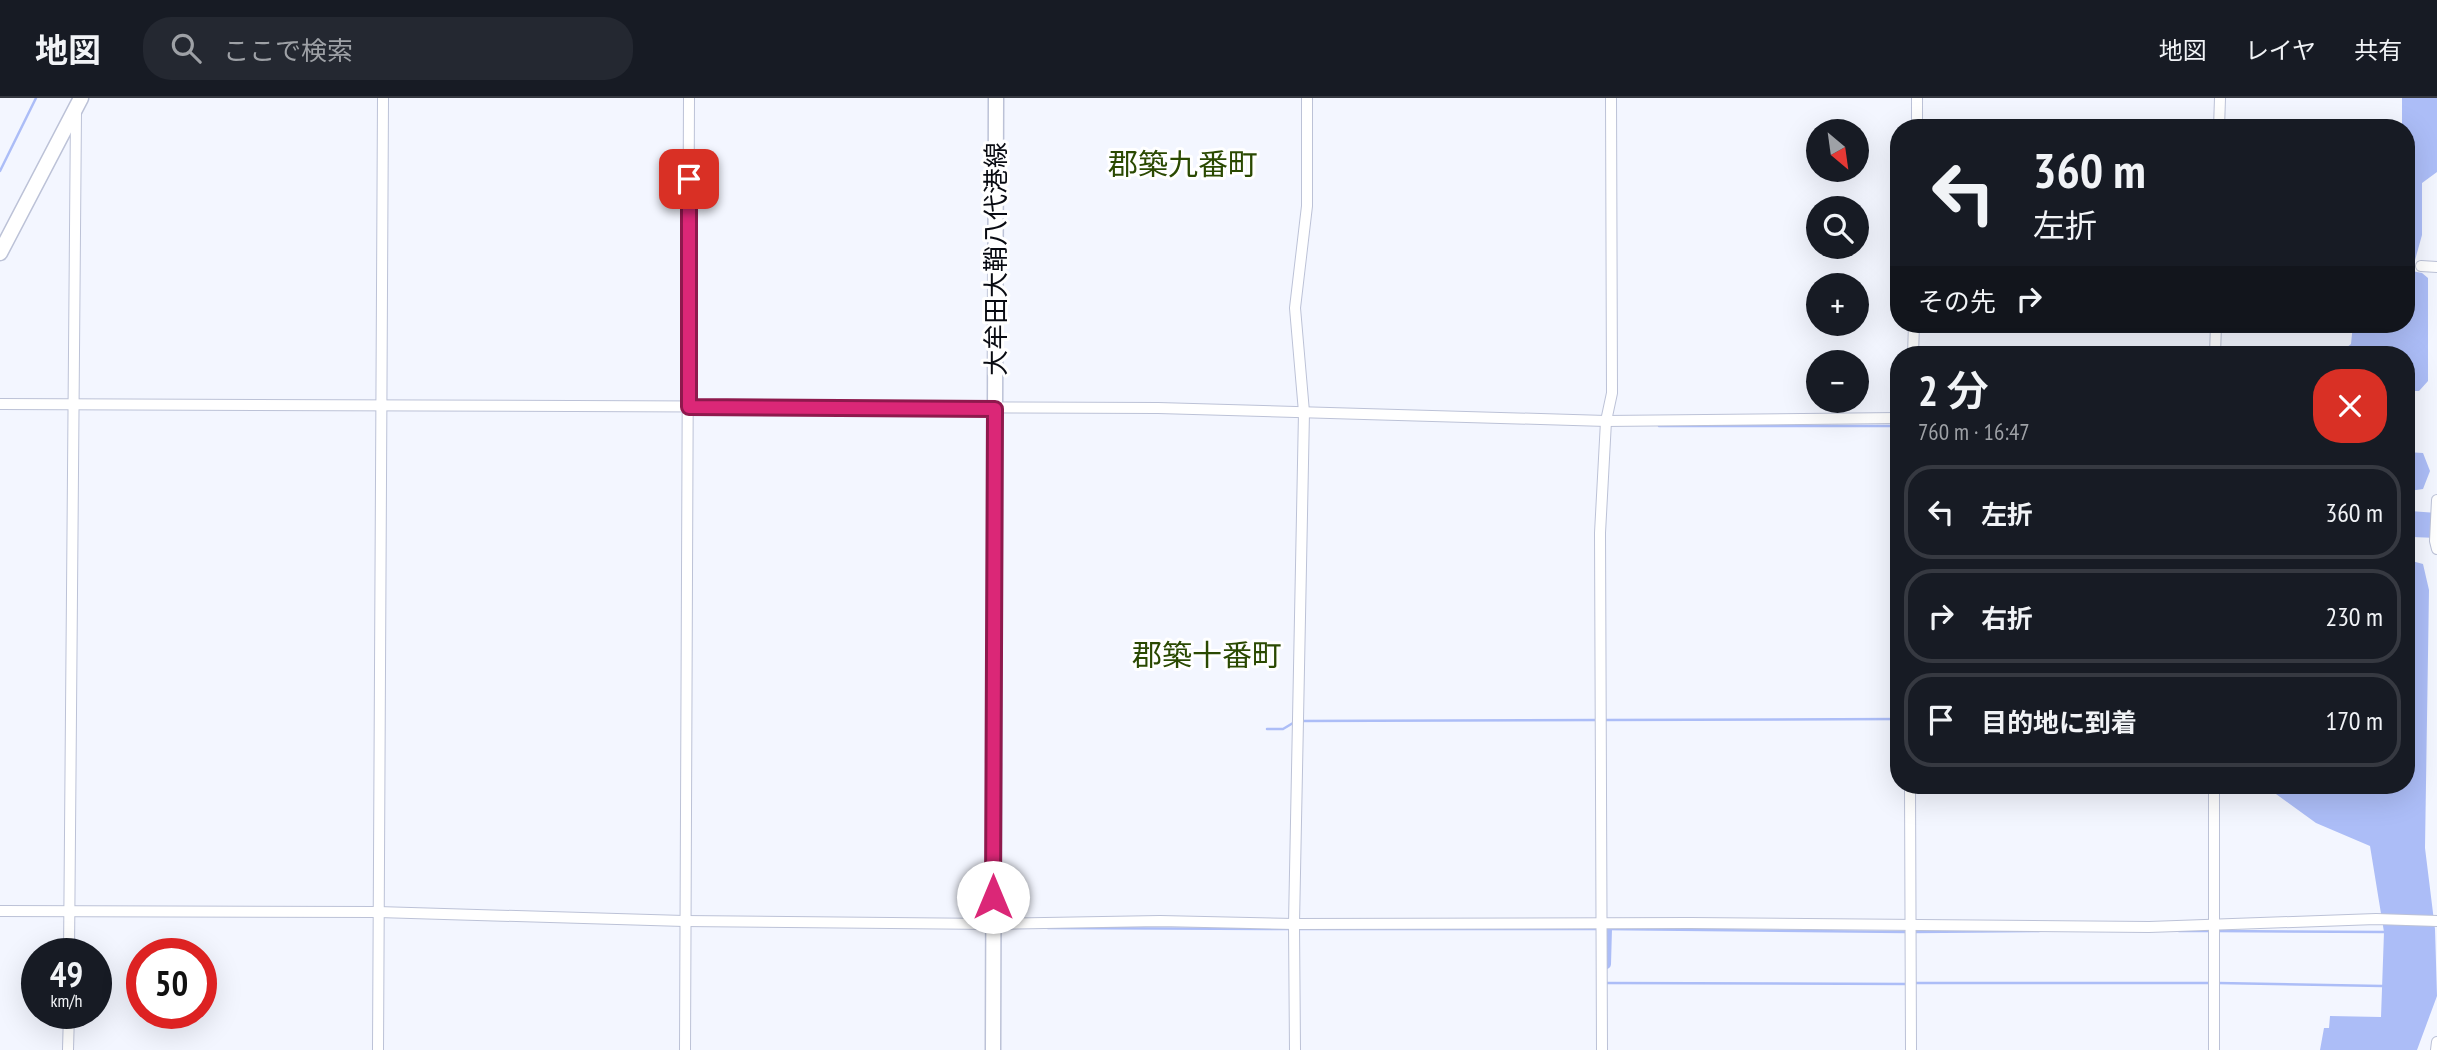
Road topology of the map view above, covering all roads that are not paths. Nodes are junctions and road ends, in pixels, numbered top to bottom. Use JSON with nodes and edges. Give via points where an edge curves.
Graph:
{"nodes":[{"id":1,"x":383,"y":98,"type":"edge"},
{"id":2,"x":689,"y":98,"type":"edge"},
{"id":3,"x":996,"y":98,"type":"edge"},
{"id":4,"x":1307,"y":98,"type":"edge"},
{"id":5,"x":1611,"y":98,"type":"edge"},
{"id":6,"x":1917,"y":98,"type":"edge"},
{"id":7,"x":2220,"y":98,"type":"edge"},
{"id":8,"x":78,"y":104,"type":"edge"},
{"id":9,"x":1917,"y":119,"type":"edge"},
{"id":10,"x":2219,"y":119,"type":"edge"},
{"id":11,"x":0,"y":254,"type":"edge"},
{"id":12,"x":2421,"y":266,"type":"dead end"},
{"id":13,"x":2437,"y":267,"type":"edge"},
{"id":14,"x":0,"y":404,"type":"edge"},
{"id":15,"x":72,"y":405,"type":"junction"},
{"id":16,"x":381,"y":406,"type":"junction"},
{"id":17,"x":689,"y":407,"type":"junction"},
{"id":18,"x":995,"y":409,"type":"junction"},
{"id":19,"x":1304,"y":412,"type":"junction"},
{"id":20,"x":1890,"y":418,"type":"edge"},
{"id":21,"x":1606,"y":421,"type":"junction"},
{"id":22,"x":2437,"y":500,"type":"edge"},
{"id":23,"x":2437,"y":549,"type":"edge"},
{"id":24,"x":1910,"y":794,"type":"edge"},
{"id":25,"x":2214,"y":794,"type":"edge"},
{"id":26,"x":0,"y":911,"type":"edge"},
{"id":27,"x":69,"y":911,"type":"junction"},
{"id":28,"x":378,"y":912,"type":"junction"},
{"id":29,"x":684,"y":921,"type":"junction"},
{"id":30,"x":2437,"y":921,"type":"edge"},
{"id":31,"x":993,"y":924,"type":"junction"},
{"id":32,"x":1294,"y":924,"type":"junction"},
{"id":33,"x":1601,"y":928,"type":"junction"},
{"id":34,"x":1910,"y":930,"type":"junction"},
{"id":35,"x":2213,"y":931,"type":"junction"},
{"id":36,"x":69,"y":938,"type":"edge"},
{"id":37,"x":69,"y":1029,"type":"edge"},
{"id":38,"x":2437,"y":1042,"type":"edge"},
{"id":39,"x":68,"y":1050,"type":"edge"},
{"id":40,"x":377,"y":1050,"type":"edge"},
{"id":41,"x":685,"y":1050,"type":"edge"},
{"id":42,"x":993,"y":1050,"type":"edge"},
{"id":43,"x":1295,"y":1050,"type":"edge"},
{"id":44,"x":1602,"y":1050,"type":"edge"},
{"id":45,"x":1911,"y":1050,"type":"edge"},
{"id":46,"x":2214,"y":1050,"type":"edge"},
{"id":47,"x":2435,"y":1050,"type":"edge"}],
"edges":[{"from":1,"to":16,"type":"street"},
{"from":2,"to":17,"type":"street"},
{"from":3,"to":18,"type":"main road","name":"大牟田大鞘八代港線"},
{"from":4,"to":19,"type":"street","via":[[1307,206],[1295,308]]},
{"from":5,"to":21,"type":"street","via":[[1612,393]]},
{"from":6,"to":9,"type":"street"},
{"from":7,"to":10,"type":"street"},
{"from":8,"to":11,"type":"main road"},
{"from":8,"to":15,"type":"street"},
{"from":12,"to":13,"type":"street"},
{"from":14,"to":15,"type":"street"},
{"from":15,"to":16,"type":"street"},
{"from":15,"to":27,"type":"street"},
{"from":16,"to":17,"type":"street"},
{"from":16,"to":28,"type":"street"},
{"from":17,"to":18,"type":"street"},
{"from":17,"to":29,"type":"street"},
{"from":18,"to":19,"type":"street"},
{"from":18,"to":31,"type":"main road","name":"大牟田大鞘八代港線"},
{"from":19,"to":21,"type":"street"},
{"from":19,"to":32,"type":"street"},
{"from":20,"to":21,"type":"street"},
{"from":21,"to":33,"type":"street","via":[[1600,533]]},
{"from":22,"to":23,"type":"street"},
{"from":24,"to":34,"type":"street"},
{"from":25,"to":35,"type":"street"},
{"from":26,"to":27,"type":"street"},
{"from":27,"to":28,"type":"street"},
{"from":27,"to":36,"type":"street"},
{"from":28,"to":29,"type":"street"},
{"from":28,"to":40,"type":"street"},
{"from":29,"to":31,"type":"street"},
{"from":29,"to":41,"type":"street"},
{"from":30,"to":35,"type":"street","via":[[2376,919]]},
{"from":31,"to":32,"type":"street"},
{"from":31,"to":42,"type":"main road","name":"大牟田大鞘八代港線"},
{"from":32,"to":33,"type":"street"},
{"from":32,"to":43,"type":"street"},
{"from":33,"to":34,"type":"street"},
{"from":33,"to":44,"type":"street"},
{"from":34,"to":35,"type":"street"},
{"from":34,"to":45,"type":"street"},
{"from":35,"to":46,"type":"street"},
{"from":37,"to":39,"type":"street"},
{"from":38,"to":47,"type":"street"}]}
